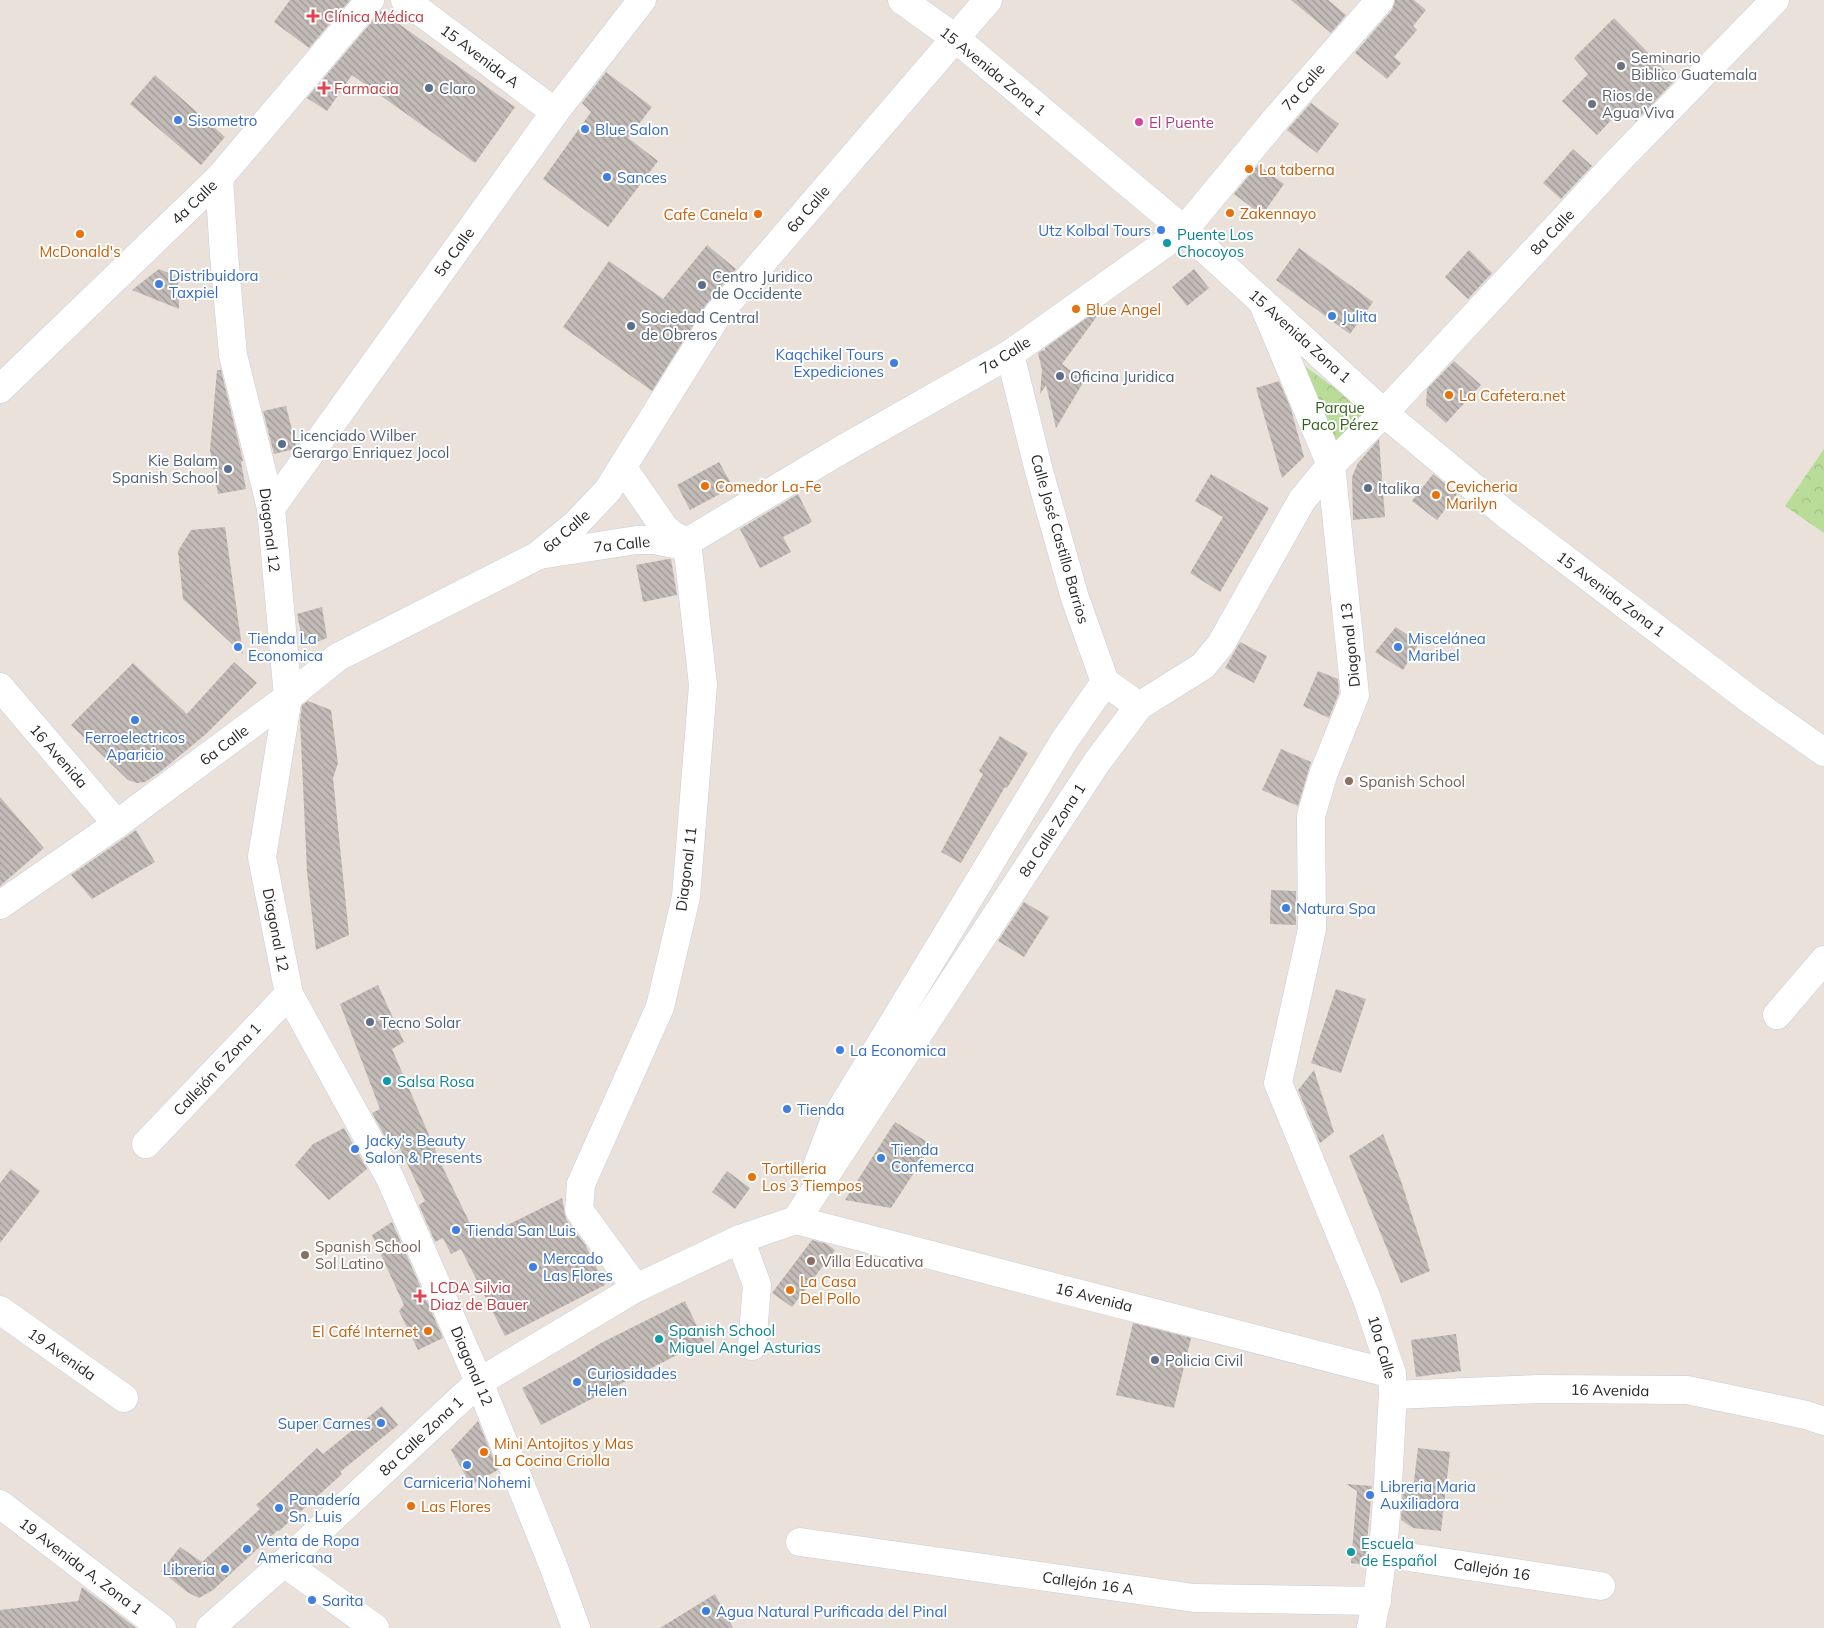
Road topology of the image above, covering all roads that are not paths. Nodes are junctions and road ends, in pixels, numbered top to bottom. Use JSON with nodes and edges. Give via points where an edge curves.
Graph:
{"nodes":[{"id":1,"x":370,"y":0,"type":"edge"},
{"id":2,"x":405,"y":0,"type":"edge"},
{"id":3,"x":642,"y":0,"type":"edge"},
{"id":4,"x":902,"y":0,"type":"edge"},
{"id":5,"x":988,"y":0,"type":"edge"},
{"id":6,"x":1380,"y":0,"type":"edge"},
{"id":7,"x":1775,"y":0,"type":"edge"},
{"id":8,"x":955,"y":38,"type":"junction"},
{"id":9,"x":555,"y":112,"type":"junction"},
{"id":10,"x":220,"y":178,"type":"junction"},
{"id":11,"x":1184,"y":230,"type":"junction"},
{"id":12,"x":1262,"y":301,"type":"junction"},
{"id":13,"x":1010,"y":354,"type":"junction"},
{"id":14,"x":0,"y":389,"type":"edge"},
{"id":15,"x":1384,"y":413,"type":"junction"},
{"id":16,"x":1331,"y":464,"type":"junction"},
{"id":17,"x":624,"y":468,"type":"junction"},
{"id":18,"x":271,"y":508,"type":"junction"},
{"id":19,"x":687,"y":542,"type":"junction"},
{"id":20,"x":537,"y":556,"type":"junction"},
{"id":21,"x":1105,"y":682,"type":"junction"},
{"id":22,"x":0,"y":687,"type":"edge"},
{"id":23,"x":288,"y":697,"type":"junction"},
{"id":24,"x":1139,"y":706,"type":"junction"},
{"id":25,"x":1824,"y":752,"type":"edge"},
{"id":26,"x":117,"y":824,"type":"junction"},
{"id":27,"x":0,"y":905,"type":"edge"},
{"id":28,"x":1824,"y":960,"type":"edge"},
{"id":29,"x":289,"y":994,"type":"junction"},
{"id":30,"x":1777,"y":1016,"type":"dead end"},
{"id":31,"x":1278,"y":1082,"type":"joint"},
{"id":32,"x":146,"y":1144,"type":"dead end"},
{"id":33,"x":796,"y":1220,"type":"junction"},
{"id":34,"x":740,"y":1239,"type":"junction"},
{"id":35,"x":636,"y":1288,"type":"junction"},
{"id":36,"x":0,"y":1310,"type":"edge"},
{"id":37,"x":752,"y":1346,"type":"dead end"},
{"id":38,"x":479,"y":1382,"type":"junction"},
{"id":39,"x":1393,"y":1385,"type":"junction"},
{"id":40,"x":124,"y":1398,"type":"dead end"},
{"id":41,"x":1824,"y":1421,"type":"edge"},
{"id":42,"x":0,"y":1504,"type":"edge"},
{"id":43,"x":800,"y":1542,"type":"dead end"},
{"id":44,"x":1382,"y":1553,"type":"junction"},
{"id":45,"x":284,"y":1563,"type":"junction"},
{"id":46,"x":1601,"y":1586,"type":"dead end"},
{"id":47,"x":1377,"y":1602,"type":"junction"},
{"id":48,"x":162,"y":1628,"type":"edge"},
{"id":49,"x":210,"y":1628,"type":"edge"},
{"id":50,"x":375,"y":1628,"type":"edge"},
{"id":51,"x":576,"y":1628,"type":"edge"},
{"id":52,"x":1371,"y":1628,"type":"edge"}],
"edges":[{"from":1,"to":10,"type":"street","name":"4a Calle"},
{"from":2,"to":9,"type":"street","name":"15 Avenida A"},
{"from":3,"to":9,"type":"street","name":"5a Calle"},
{"from":4,"to":8,"type":"street","name":"15 Avenida Zona 1"},
{"from":5,"to":8,"type":"street","name":"6a Calle"},
{"from":6,"to":11,"type":"street","name":"7a Calle"},
{"from":7,"to":15,"type":"street","name":"8a Calle","via":[[1618,161]]},
{"from":8,"to":11,"type":"street","name":"15 Avenida Zona 1"},
{"from":8,"to":17,"type":"street","name":"6a Calle","via":[[718,314]]},
{"from":9,"to":18,"type":"street","name":"5a Calle"},
{"from":10,"to":14,"type":"street","name":"4a Calle"},
{"from":10,"to":18,"type":"street","name":"Diagonal 12","via":[[233,355]]},
{"from":11,"to":12,"type":"street","name":"15 Avenida Zona 1"},
{"from":11,"to":13,"type":"street","name":"7a Calle"},
{"from":12,"to":15,"type":"street","name":"15 Avenida Zona 1"},
{"from":12,"to":16,"type":"street","name":"Diagonal 13"},
{"from":13,"to":19,"type":"street","name":"7a Calle"},
{"from":13,"to":21,"type":"street","name":"Calle José Castillo Barrios","via":[[1075,598]]},
{"from":15,"to":16,"type":"street","name":"8a Calle"},
{"from":15,"to":25,"type":"street","name":"15 Avenida Zona 1","via":[[1507,515]]},
{"from":16,"to":24,"type":"street","name":"8a Calle Zona 1","via":[[1302,500],[1221,644],[1203,666]]},
{"from":16,"to":31,"type":"street","name":"Diagonal 13","via":[[1355,695],[1323,775],[1311,816],[1312,930]]},
{"from":17,"to":19,"type":"street","via":[[664,527]]},
{"from":17,"to":20,"type":"street","name":"6a Calle","via":[[576,524]]},
{"from":18,"to":23,"type":"street","name":"Diagonal 12"},
{"from":19,"to":20,"type":"street","name":"7a Calle","via":[[679,545],[637,540]]},
{"from":19,"to":35,"type":"street","name":"Diagonal 11","via":[[703,685],[686,897],[660,1007],[581,1184],[579,1210]]},
{"from":20,"to":23,"type":"street","name":"6a Calle","via":[[338,657]]},
{"from":21,"to":24,"type":"street"},
{"from":21,"to":33,"type":"street","via":[[1064,741],[835,1119]]},
{"from":22,"to":26,"type":"street","name":"16 Avenida"},
{"from":23,"to":26,"type":"street","name":"6a Calle"},
{"from":23,"to":29,"type":"street","name":"Diagonal 12","via":[[262,857]]},
{"from":24,"to":33,"type":"street","name":"8a Calle Zona 1","via":[[1098,762]]},
{"from":26,"to":27,"type":"street","name":"6a Calle"},
{"from":28,"to":30,"type":"street"},
{"from":29,"to":32,"type":"street","name":"Callejón 6 Zona 1"},
{"from":29,"to":38,"type":"street","name":"Diagonal 12","via":[[390,1178]]},
{"from":31,"to":39,"type":"street","name":"10a Calle","via":[[1367,1299]]},
{"from":33,"to":34,"type":"street","name":"8a Calle Zona 1"},
{"from":33,"to":39,"type":"street","name":"16 Avenida","via":[[1190,1321]]},
{"from":34,"to":35,"type":"street","name":"8a Calle Zona 1"},
{"from":34,"to":37,"type":"street","via":[[757,1285]]},
{"from":35,"to":38,"type":"street","name":"8a Calle Zona 1"},
{"from":36,"to":40,"type":"street","name":"19 Avenida"},
{"from":38,"to":45,"type":"street","name":"8a Calle Zona 1"},
{"from":38,"to":51,"type":"street","name":"Diagonal 12"},
{"from":39,"to":41,"type":"street","name":"16 Avenida","via":[[1687,1390]]},
{"from":39,"to":44,"type":"street","name":"10a Calle"},
{"from":42,"to":48,"type":"street","name":"19 Avenida A, Zona 1"},
{"from":43,"to":47,"type":"street","name":"Callejón 16 A","via":[[1194,1598]]},
{"from":44,"to":46,"type":"street","name":"Callejón 16"},
{"from":44,"to":47,"type":"street","name":"10a Calle"},
{"from":45,"to":49,"type":"street","name":"8a Calle Zona 1"},
{"from":45,"to":50,"type":"street"},
{"from":47,"to":52,"type":"street","name":"10a Calle"}]}
